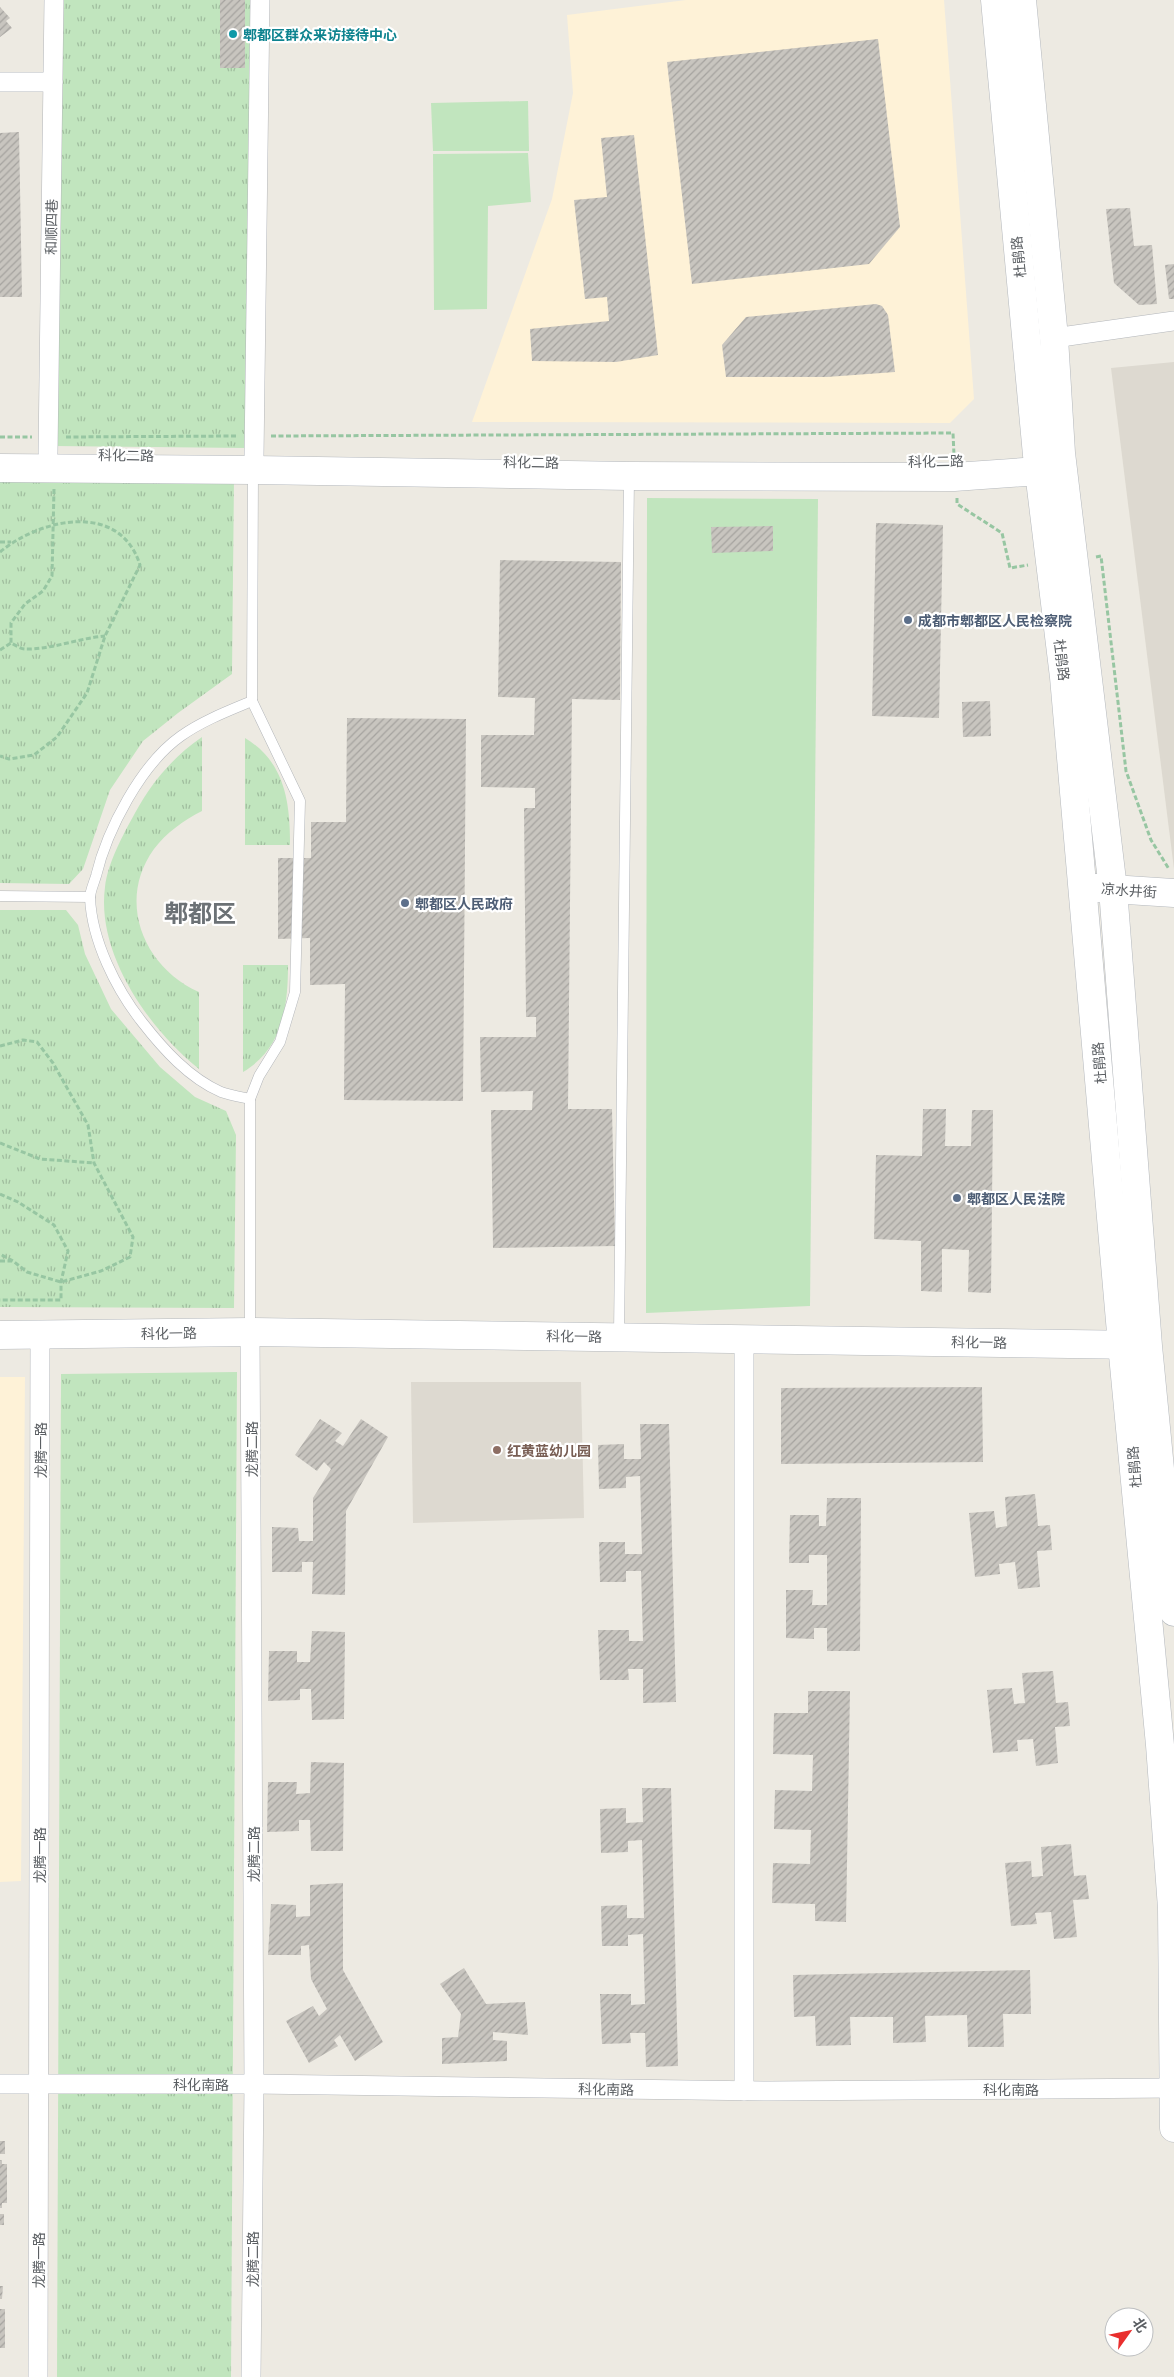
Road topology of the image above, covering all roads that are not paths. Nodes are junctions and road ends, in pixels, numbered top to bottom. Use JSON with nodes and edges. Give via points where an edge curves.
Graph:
{"nodes":[{"id":1,"x":54,"y":0,"type":"edge"},
{"id":2,"x":260,"y":0,"type":"edge"},
{"id":3,"x":994,"y":0,"type":"edge"},
{"id":4,"x":1022,"y":0,"type":"edge"},
{"id":5,"x":0,"y":82,"type":"edge"},
{"id":6,"x":53,"y":82,"type":"junction"},
{"id":7,"x":1174,"y":321,"type":"edge"},
{"id":8,"x":1054,"y":338,"type":"junction"},
{"id":9,"x":48,"y":445,"type":"junction"},
{"id":10,"x":0,"y":453,"type":"edge"},
{"id":11,"x":254,"y":454,"type":"junction"},
{"id":12,"x":1046,"y":459,"type":"junction"},
{"id":13,"x":0,"y":468,"type":"edge"},
{"id":14,"x":629,"y":470,"type":"junction"},
{"id":15,"x":1061,"y":561,"type":"junction"},
{"id":16,"x":252,"y":701,"type":"junction"},
{"id":17,"x":1084,"y":887,"type":"junction"},
{"id":18,"x":1113,"y":889,"type":"junction"},
{"id":19,"x":1174,"y":893,"type":"edge"},
{"id":20,"x":0,"y":896,"type":"edge"},
{"id":21,"x":90,"y":897,"type":"junction"},
{"id":22,"x":250,"y":1099,"type":"junction"},
{"id":23,"x":250,"y":1332,"type":"junction"},
{"id":24,"x":0,"y":1334,"type":"edge"},
{"id":25,"x":40,"y":1334,"type":"junction"},
{"id":26,"x":619,"y":1337,"type":"junction"},
{"id":27,"x":744,"y":1339,"type":"junction"},
{"id":28,"x":1135,"y":1345,"type":"junction"},
{"id":29,"x":1174,"y":1612,"type":"edge"},
{"id":30,"x":0,"y":2084,"type":"edge"},
{"id":31,"x":38,"y":2084,"type":"junction"},
{"id":32,"x":254,"y":2084,"type":"junction"},
{"id":33,"x":1174,"y":2088,"type":"edge"},
{"id":34,"x":744,"y":2091,"type":"junction"},
{"id":35,"x":1174,"y":2128,"type":"edge"},
{"id":36,"x":38,"y":2377,"type":"edge"},
{"id":37,"x":251,"y":2377,"type":"edge"}],
"edges":[{"from":1,"to":6,"type":"street","name":"和顺四巷"},
{"from":2,"to":11,"type":"street"},
{"from":3,"to":12,"type":"main road","name":"杜鹃路"},
{"from":4,"to":8,"type":"main road","name":"杜鹃路"},
{"from":5,"to":6,"type":"street"},
{"from":6,"to":9,"type":"street","name":"和顺四巷"},
{"from":7,"to":8,"type":"street"},
{"from":8,"to":12,"type":"main road","name":"杜鹃路"},
{"from":9,"to":10,"type":"main road","name":"科化二路"},
{"from":9,"to":11,"type":"main road","name":"科化二路"},
{"from":11,"to":13,"type":"main road"},
{"from":11,"to":14,"type":"main road","name":"科化二路"},
{"from":11,"to":16,"type":"lane"},
{"from":12,"to":14,"type":"main road","name":"科化二路","via":[[954,470]]},
{"from":12,"to":15,"type":"main road","name":"杜鹃路"},
{"from":14,"to":26,"type":"lane"},
{"from":15,"to":17,"type":"main road","name":"杜鹃路","via":[[1064,677]]},
{"from":15,"to":18,"type":"main road","name":"杜鹃路"},
{"from":16,"to":21,"type":"lane","via":[[180,736],[152,764],[123,808],[100,859]]},
{"from":16,"to":22,"type":"lane","via":[[300,801],[295,992],[280,1042],[258,1076]]},
{"from":17,"to":18,"type":"main road","name":"凉水井街"},
{"from":17,"to":28,"type":"main road","name":"杜鹃路"},
{"from":18,"to":19,"type":"main road","name":"凉水井街"},
{"from":18,"to":28,"type":"main road","name":"杜鹃路"},
{"from":20,"to":21,"type":"lane"},
{"from":21,"to":22,"type":"lane","via":[[97,937],[114,978],[162,1048],[197,1077],[222,1092]]},
{"from":22,"to":23,"type":"lane"},
{"from":23,"to":25,"type":"main road","name":"科化一路"},
{"from":23,"to":26,"type":"main road","name":"科化一路"},
{"from":23,"to":32,"type":"street","name":"龙腾二路"},
{"from":24,"to":25,"type":"main road","name":"科化一路"},
{"from":25,"to":31,"type":"street","name":"龙腾一路"},
{"from":26,"to":27,"type":"main road","name":"科化一路"},
{"from":27,"to":28,"type":"main road","name":"科化一路"},
{"from":27,"to":34,"type":"street"},
{"from":28,"to":29,"type":"main road","name":"杜鹃路"},
{"from":28,"to":33,"type":"main road","name":"杜鹃路","via":[[1172,1908]]},
{"from":30,"to":31,"type":"street","name":"科化南路"},
{"from":31,"to":32,"type":"street","name":"科化南路"},
{"from":31,"to":36,"type":"street","name":"龙腾一路"},
{"from":32,"to":34,"type":"street","name":"科化南路"},
{"from":32,"to":37,"type":"street","name":"龙腾二路"},
{"from":33,"to":34,"type":"street","name":"科化南路"},
{"from":33,"to":35,"type":"main road","name":"杜鹃路"}]}
